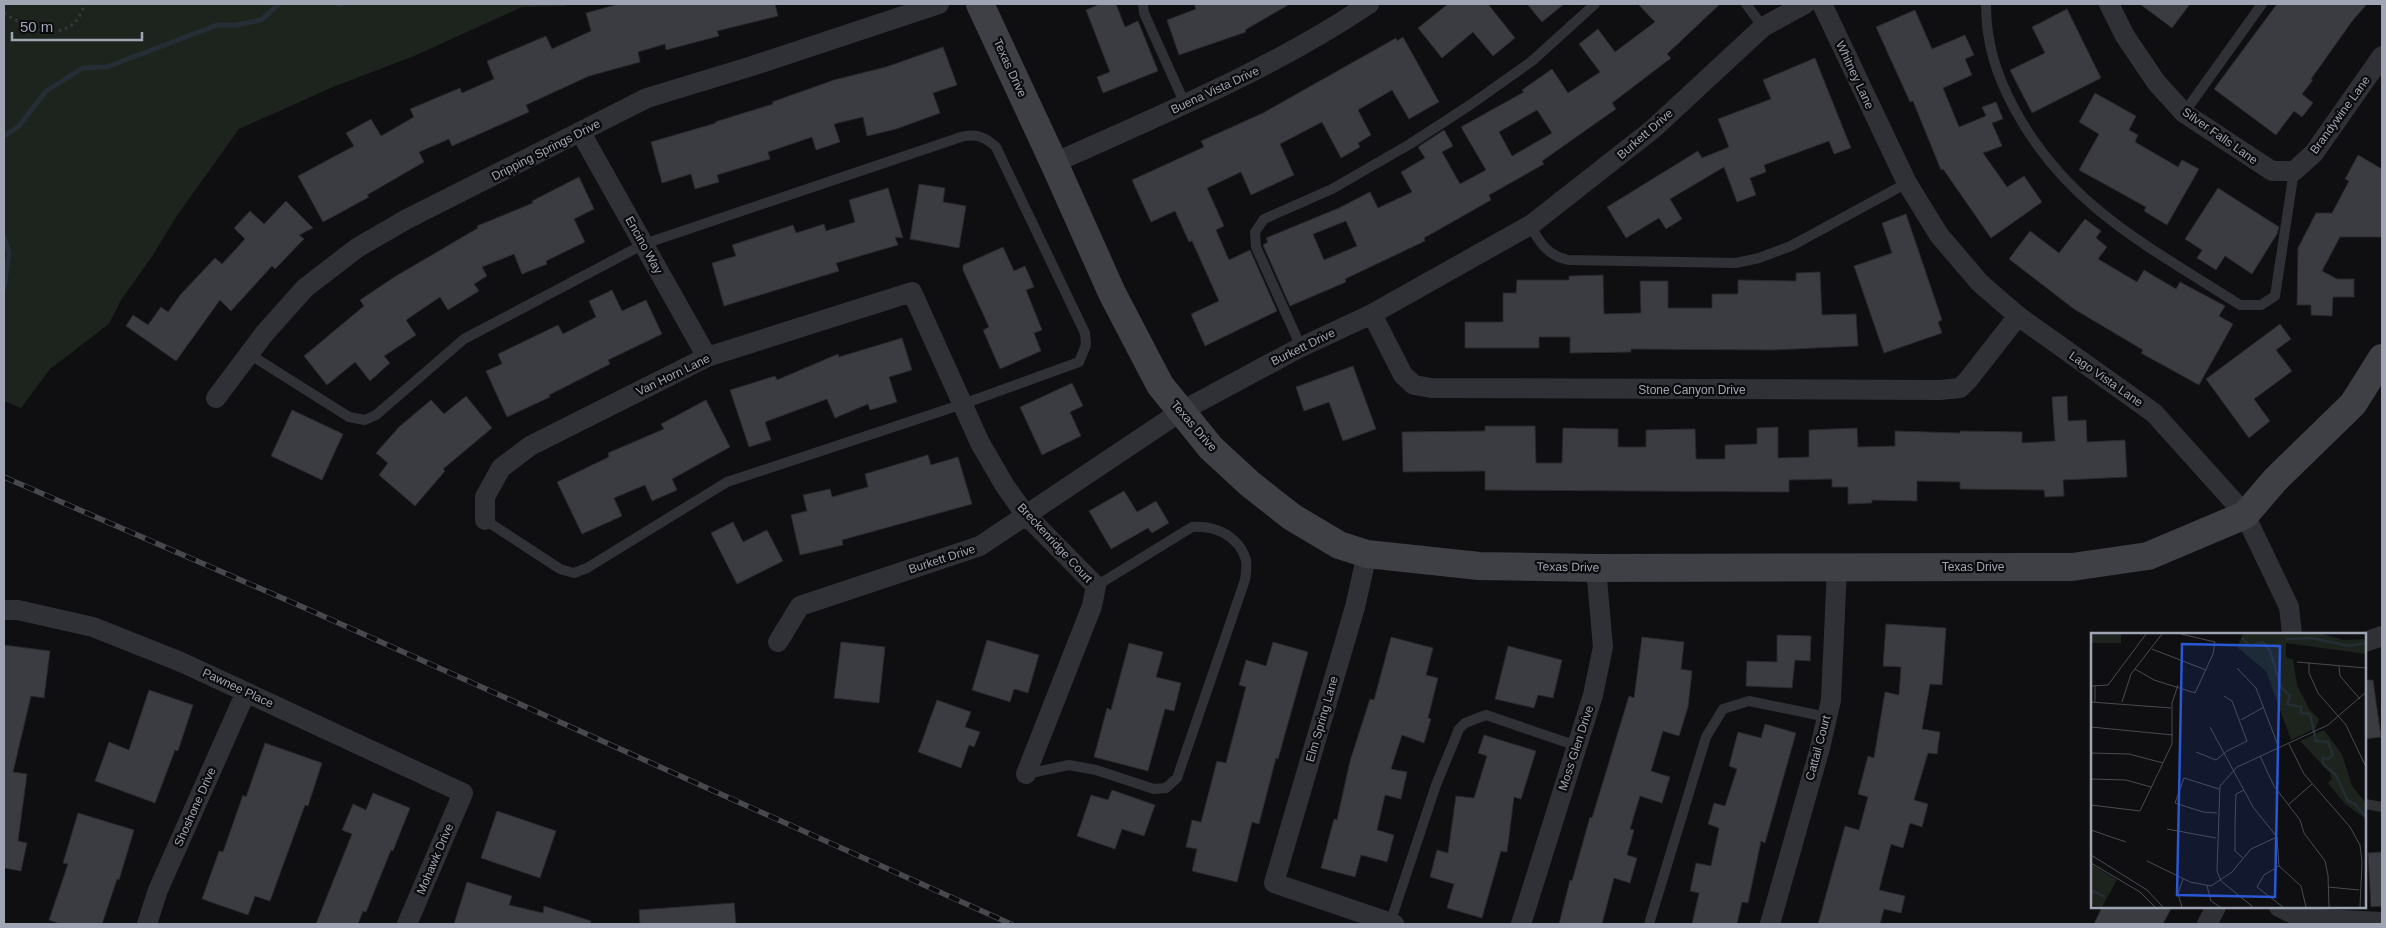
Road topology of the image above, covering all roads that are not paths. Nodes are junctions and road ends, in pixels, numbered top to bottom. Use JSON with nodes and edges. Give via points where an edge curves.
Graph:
{"nodes":[{"id":1,"x":939,"y":4,"type":"edge"},
{"id":2,"x":980,"y":4,"type":"edge"},
{"id":3,"x":1143,"y":4,"type":"edge"},
{"id":4,"x":1369,"y":4,"type":"edge"},
{"id":5,"x":1595,"y":4,"type":"edge"},
{"id":6,"x":1746,"y":4,"type":"edge"},
{"id":7,"x":1805,"y":4,"type":"edge"},
{"id":8,"x":1822,"y":4,"type":"edge"},
{"id":9,"x":1986,"y":4,"type":"edge"},
{"id":10,"x":2109,"y":4,"type":"edge"},
{"id":11,"x":2262,"y":4,"type":"edge"},
{"id":12,"x":1763,"y":28,"type":"junction"},
{"id":13,"x":2382,"y":56,"type":"edge"},
{"id":14,"x":1185,"y":104,"type":"junction"},
{"id":15,"x":2184,"y":113,"type":"junction"},
{"id":16,"x":582,"y":133,"type":"junction"},
{"id":17,"x":1888,"y":146,"type":"joint"},
{"id":18,"x":1054,"y":163,"type":"junction"},
{"id":19,"x":2294,"y":171,"type":"junction"},
{"id":20,"x":1907,"y":183,"type":"junction"},
{"id":21,"x":1530,"y":225,"type":"junction"},
{"id":22,"x":644,"y":244,"type":"junction"},
{"id":23,"x":912,"y":292,"type":"joint"},
{"id":24,"x":1372,"y":314,"type":"junction"},
{"id":25,"x":2018,"y":316,"type":"junction"},
{"id":26,"x":1301,"y":347,"type":"junction"},
{"id":27,"x":249,"y":354,"type":"junction"},
{"id":28,"x":707,"y":358,"type":"junction"},
{"id":29,"x":2382,"y":358,"type":"edge"},
{"id":30,"x":216,"y":398,"type":"dead end"},
{"id":31,"x":963,"y":404,"type":"junction"},
{"id":32,"x":1180,"y":412,"type":"junction"},
{"id":33,"x":1025,"y":514,"type":"junction"},
{"id":34,"x":2245,"y":516,"type":"junction"},
{"id":35,"x":485,"y":520,"type":"joint"},
{"id":36,"x":1368,"y":554,"type":"junction"},
{"id":37,"x":1596,"y":568,"type":"junction"},
{"id":38,"x":1836,"y":568,"type":"junction"},
{"id":39,"x":1096,"y":586,"type":"junction"},
{"id":40,"x":4,"y":610,"type":"edge"},
{"id":41,"x":2292,"y":633,"type":"edge"},
{"id":42,"x":2382,"y":636,"type":"edge"},
{"id":43,"x":778,"y":642,"type":"dead end"},
{"id":44,"x":2366,"y":642,"type":"edge"},
{"id":45,"x":246,"y":692,"type":"junction"},
{"id":46,"x":1827,"y":717,"type":"junction"},
{"id":47,"x":1577,"y":746,"type":"junction"},
{"id":48,"x":1026,"y":774,"type":"joint"},
{"id":49,"x":463,"y":793,"type":"joint"},
{"id":50,"x":2366,"y":804,"type":"edge"},
{"id":51,"x":2382,"y":806,"type":"edge"},
{"id":52,"x":2215,"y":908,"type":"edge"},
{"id":53,"x":2281,"y":908,"type":"edge"},
{"id":54,"x":2382,"y":922,"type":"edge"},
{"id":55,"x":148,"y":924,"type":"edge"},
{"id":56,"x":407,"y":924,"type":"edge"},
{"id":57,"x":1392,"y":924,"type":"edge"},
{"id":58,"x":1521,"y":924,"type":"edge"},
{"id":59,"x":1649,"y":924,"type":"edge"},
{"id":60,"x":1770,"y":924,"type":"edge"},
{"id":61,"x":2207,"y":924,"type":"edge"}],
"edges":[{"from":1,"to":16,"type":"street","name":"Dripping Springs Drive","via":[[647,98]]},
{"from":2,"to":18,"type":"street","name":"Texas Drive"},
{"from":3,"to":14,"type":"lane","via":[[1144,13]]},
{"from":4,"to":14,"type":"street","name":"Buena Vista Drive","via":[[1280,59]]},
{"from":5,"to":26,"type":"lane","via":[[1532,61],[1410,144],[1332,189],[1264,219],[1255,232],[1256,247]]},
{"from":6,"to":12,"type":"lane"},
{"from":7,"to":12,"type":"street","name":"Burkett Drive"},
{"from":8,"to":17,"type":"street","name":"Whitney Lane"},
{"from":9,"to":19,"type":"lane","via":[[1994,66],[2038,149],[2066,181],[2110,221],[2240,305],[2260,305],[2275,296]]},
{"from":10,"to":15,"type":"street","name":"Silver Falls Lane","via":[[2125,36],[2156,82]]},
{"from":11,"to":15,"type":"lane"},
{"from":12,"to":21,"type":"street","name":"Burkett Drive","via":[[1653,129]]},
{"from":13,"to":19,"type":"street","name":"Brandywine Lane","via":[[2314,153]]},
{"from":14,"to":18,"type":"street","name":"Buena Vista Drive"},
{"from":15,"to":19,"type":"street","name":"Silver Falls Lane","via":[[2272,171]]},
{"from":16,"to":22,"type":"street","name":"Encino Way"},
{"from":16,"to":27,"type":"street","name":"Dripping Springs Drive","via":[[407,219],[358,248],[305,288]]},
{"from":17,"to":20,"type":"street","name":"Lago Vista Lane"},
{"from":18,"to":32,"type":"street","name":"Texas Drive","via":[[1135,340],[1160,385]]},
{"from":20,"to":21,"type":"lane","via":[[1777,252],[1736,263],[1568,260],[1550,253]]},
{"from":20,"to":25,"type":"street","name":"Lago Vista Lane","via":[[1945,242],[1980,283]]},
{"from":21,"to":24,"type":"street","name":"Burkett Drive"},
{"from":22,"to":27,"type":"lane","via":[[464,339],[376,415],[365,420],[349,417]]},
{"from":22,"to":28,"type":"street","name":"Encino Way"},
{"from":22,"to":31,"type":"lane","via":[[961,136],[972,134],[986,138],[996,147],[1085,333],[1086,345],[1079,362]]},
{"from":23,"to":28,"type":"street","name":"Van Horn Lane"},
{"from":23,"to":31,"type":"street","name":"Breckenridge Court"},
{"from":24,"to":25,"type":"street","name":"Stone Canyon Drive","via":[[1403,375],[1414,385],[1431,388],[1687,390],[1960,388]]},
{"from":24,"to":26,"type":"street","name":"Burkett Drive"},
{"from":25,"to":34,"type":"street","name":"Lago Vista Lane","via":[[2154,413]]},
{"from":26,"to":32,"type":"street","name":"Burkett Drive"},
{"from":27,"to":30,"type":"street","name":"Dripping Springs Drive"},
{"from":28,"to":35,"type":"street","name":"Van Horn Lane","via":[[530,446],[501,468],[485,497]]},
{"from":29,"to":34,"type":"street","name":"Texas Drive","via":[[2353,404],[2275,480]]},
{"from":31,"to":33,"type":"street","name":"Breckenridge Court","via":[[980,443]]},
{"from":31,"to":35,"type":"lane","via":[[727,482],[574,573],[560,569]]},
{"from":32,"to":33,"type":"street","name":"Burkett Drive"},
{"from":32,"to":36,"type":"street","name":"Texas Drive","via":[[1211,448],[1292,517],[1340,545]]},
{"from":33,"to":39,"type":"street","name":"Breckenridge Court"},
{"from":33,"to":43,"type":"street","name":"Burkett Drive","via":[[980,546],[800,606]]},
{"from":34,"to":38,"type":"street","name":"Texas Drive","via":[[2148,556],[2106,563],[2072,567]]},
{"from":34,"to":41,"type":"street","name":"Lago Vista Lane","via":[[2289,607]]},
{"from":36,"to":37,"type":"street","name":"Texas Drive","via":[[1479,566]]},
{"from":36,"to":57,"type":"street","name":"Elm Spring Lane","via":[[1274,883]]},
{"from":37,"to":38,"type":"street","name":"Texas Drive"},
{"from":37,"to":47,"type":"street","name":"Moss Glen Drive","via":[[1603,647],[1593,695]]},
{"from":38,"to":46,"type":"street","name":"Cattail Court","via":[[1831,700]]},
{"from":39,"to":48,"type":"street","name":"Breckenridge Court","via":[[1092,606]]},
{"from":39,"to":48,"type":"lane","via":[[1192,527],[1218,528],[1242,549],[1246,562],[1245,580],[1177,778],[1166,788],[1154,789],[1096,770],[1069,765]]},
{"from":40,"to":45,"type":"street","name":"Pawnee Place","via":[[18,610],[93,627]]},
{"from":42,"to":44,"type":"street"},
{"from":45,"to":49,"type":"street","name":"Pawnee Place"},
{"from":45,"to":55,"type":"street","name":"Shoshone Drive","via":[[158,890]]},
{"from":46,"to":59,"type":"lane","via":[[1749,701],[1722,709],[1706,737]]},
{"from":46,"to":60,"type":"street","name":"Cattail Court"},
{"from":47,"to":57,"type":"lane","via":[[1486,715],[1465,723],[1459,729],[1436,785]]},
{"from":47,"to":58,"type":"street","name":"Moss Glen Drive"},
{"from":49,"to":56,"type":"street","name":"Mohawk Drive"},
{"from":50,"to":51,"type":"lane"},
{"from":52,"to":61,"type":"street"},
{"from":53,"to":54,"type":"street","via":[[2302,918]]}]}
